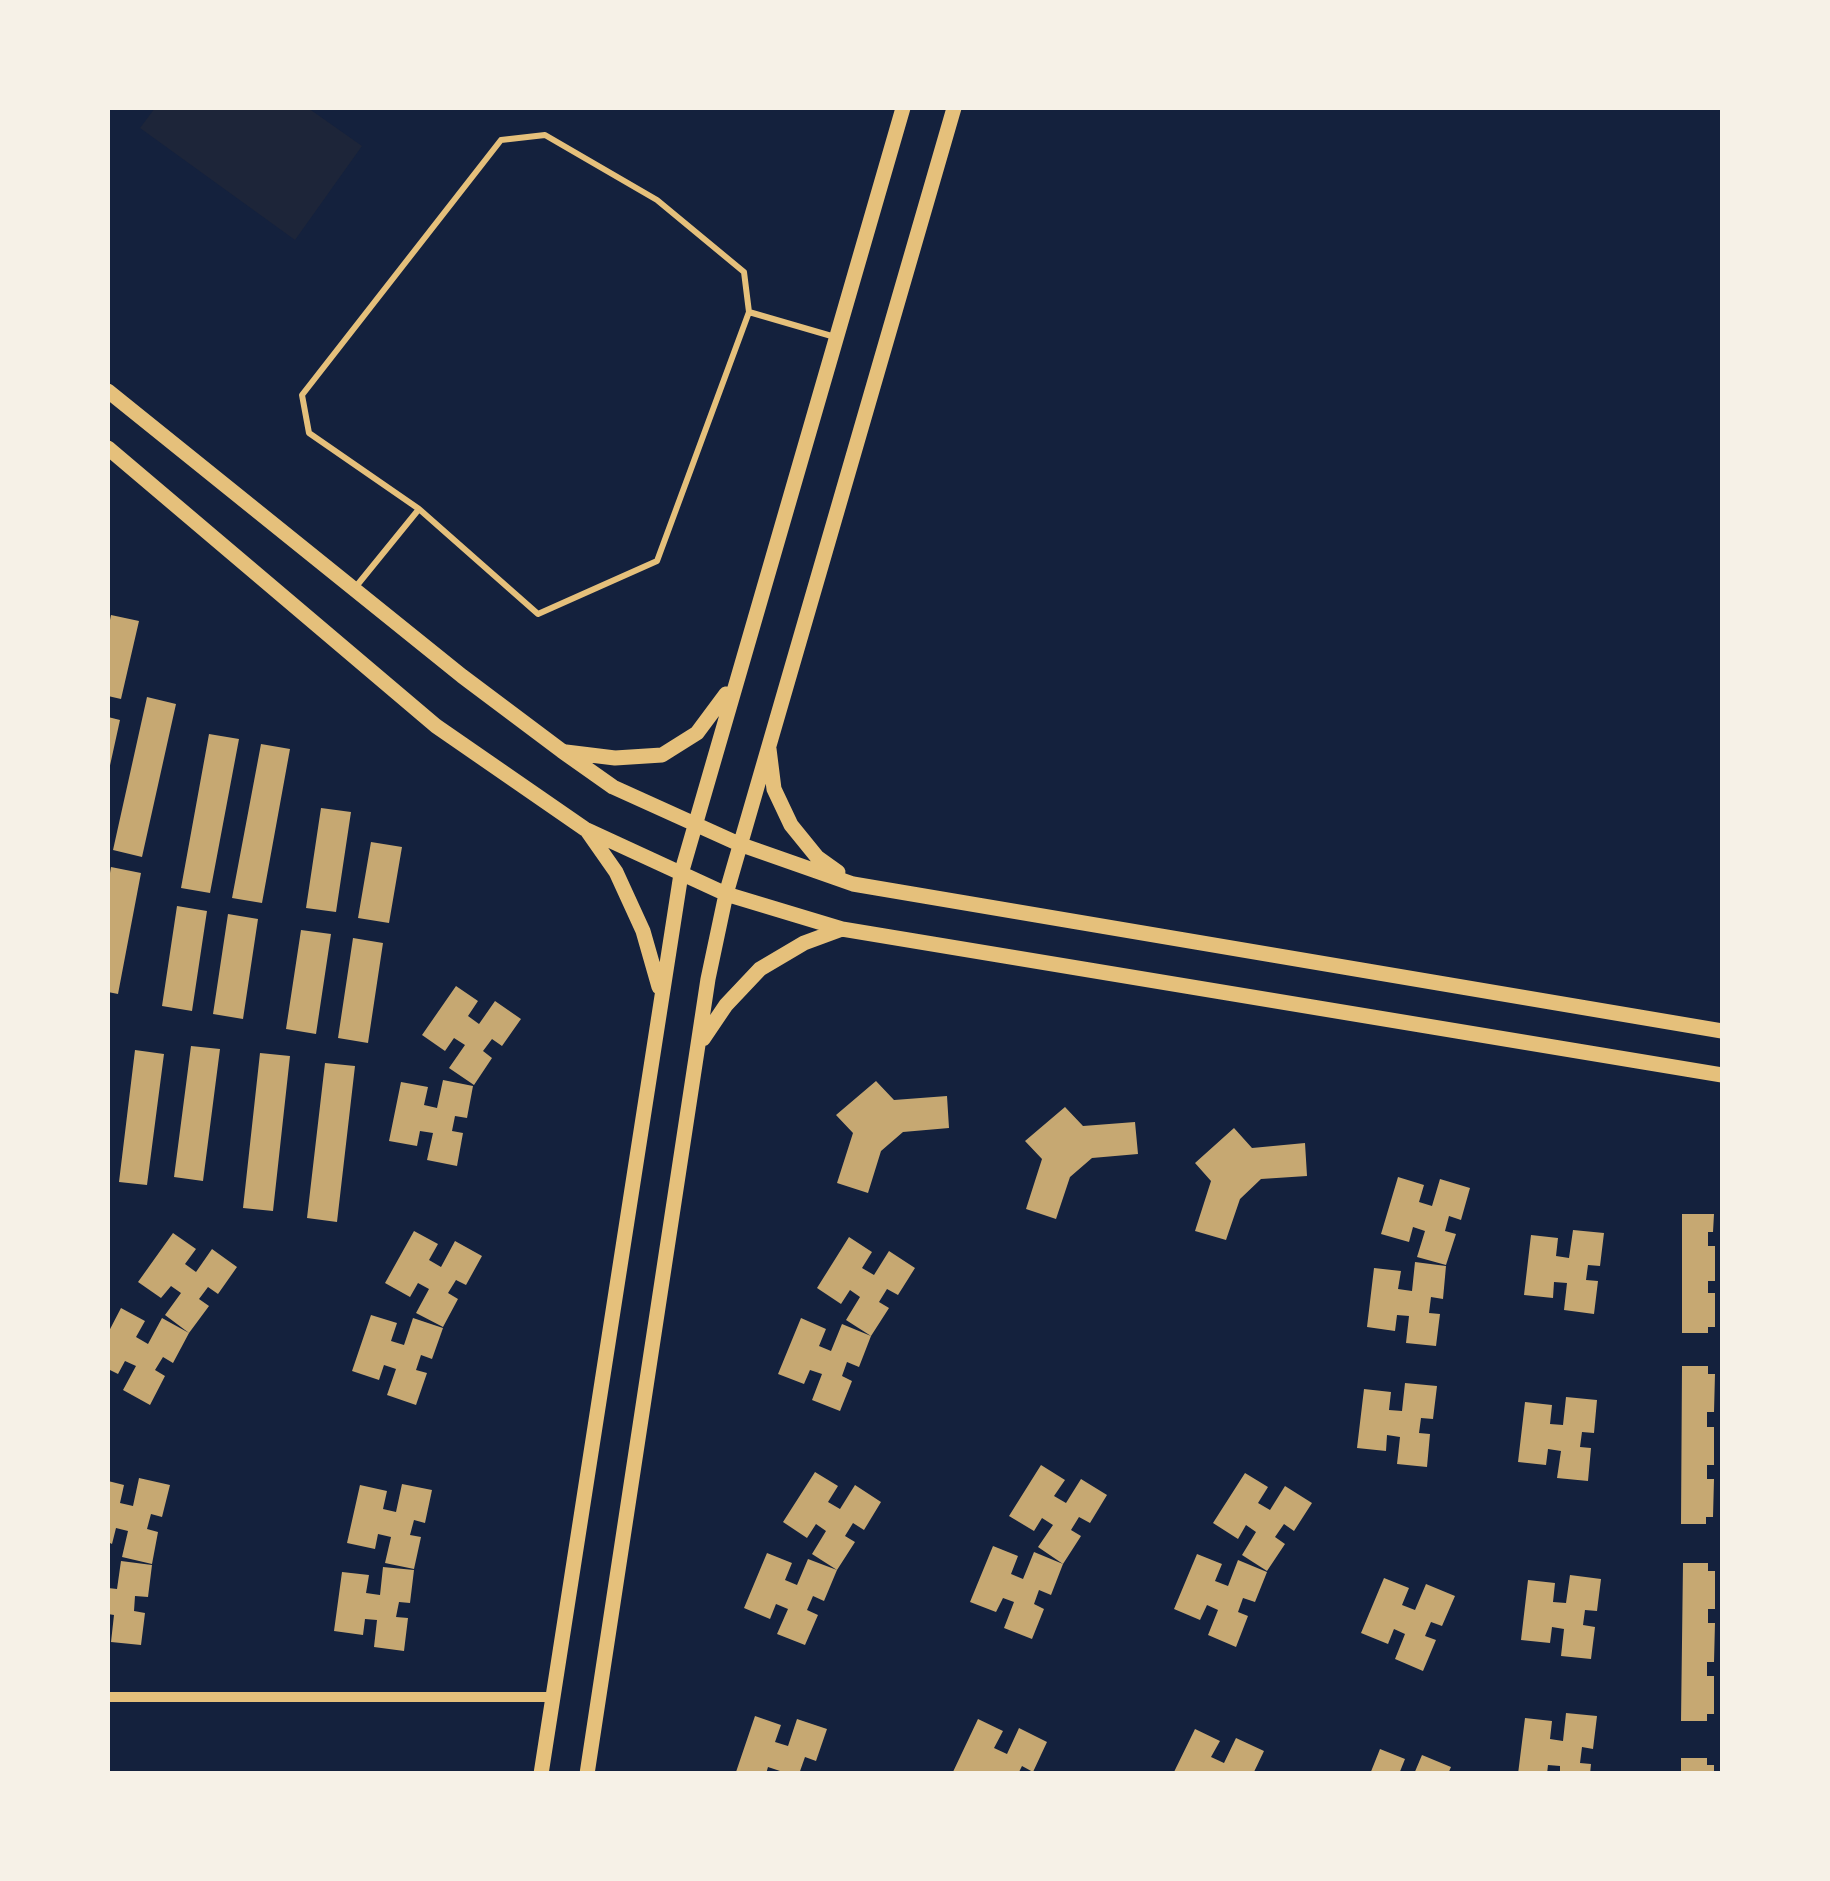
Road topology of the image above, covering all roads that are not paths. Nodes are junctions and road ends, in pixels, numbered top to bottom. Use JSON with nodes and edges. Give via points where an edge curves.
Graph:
{"nodes":[{"id":1,"x":903,"y":108,"type":"edge"},
{"id":2,"x":954,"y":108,"type":"edge"},
{"id":3,"x":749,"y":312,"type":"junction"},
{"id":4,"x":836,"y":337,"type":"junction"},
{"id":5,"x":108,"y":391,"type":"edge"},
{"id":6,"x":108,"y":448,"type":"edge"},
{"id":7,"x":418,"y":508,"type":"junction"},
{"id":8,"x":354,"y":590,"type":"junction"},
{"id":9,"x":735,"y":682,"type":"junction"},
{"id":10,"x":768,"y":744,"type":"junction"},
{"id":11,"x":562,"y":751,"type":"junction"},
{"id":12,"x":693,"y":824,"type":"junction"},
{"id":13,"x":585,"y":829,"type":"junction"},
{"id":14,"x":739,"y":844,"type":"junction"},
{"id":15,"x":681,"y":874,"type":"junction"},
{"id":16,"x":853,"y":884,"type":"junction"},
{"id":17,"x":726,"y":894,"type":"junction"},
{"id":18,"x":842,"y":929,"type":"junction"},
{"id":19,"x":660,"y":992,"type":"junction"},
{"id":20,"x":1722,"y":1031,"type":"edge"},
{"id":21,"x":698,"y":1047,"type":"junction"},
{"id":22,"x":1722,"y":1075,"type":"edge"},
{"id":23,"x":108,"y":1696,"type":"edge"},
{"id":24,"x":552,"y":1697,"type":"junction"},
{"id":25,"x":541,"y":1774,"type":"edge"},
{"id":26,"x":587,"y":1774,"type":"edge"}],
"edges":[{"from":1,"to":4,"type":"street"},
{"from":2,"to":10,"type":"street"},
{"from":3,"to":4,"type":"lane"},
{"from":3,"to":7,"type":"lane","via":[[658,561],[538,614]]},
{"from":3,"to":7,"type":"lane","via":[[744,272],[656,200],[545,135],[501,140],[302,395],[310,432]]},
{"from":4,"to":9,"type":"street"},
{"from":5,"to":8,"type":"street"},
{"from":6,"to":13,"type":"street","via":[[436,726]]},
{"from":7,"to":8,"type":"lane"},
{"from":8,"to":11,"type":"street"},
{"from":9,"to":11,"type":"street","via":[[698,733],[662,755]]},
{"from":9,"to":12,"type":"street"},
{"from":10,"to":14,"type":"street"},
{"from":10,"to":16,"type":"street","via":[[774,789],[791,825],[816,857]]},
{"from":11,"to":12,"type":"street","via":[[614,787]]},
{"from":12,"to":14,"type":"street"},
{"from":12,"to":15,"type":"street"},
{"from":13,"to":15,"type":"street"},
{"from":13,"to":19,"type":"street","via":[[616,872],[643,930]]},
{"from":14,"to":16,"type":"street"},
{"from":14,"to":17,"type":"street"},
{"from":15,"to":17,"type":"street"},
{"from":15,"to":19,"type":"street"},
{"from":16,"to":20,"type":"street"},
{"from":17,"to":18,"type":"street"},
{"from":17,"to":21,"type":"street"},
{"from":18,"to":21,"type":"street","via":[[760,969]]},
{"from":18,"to":22,"type":"street"},
{"from":19,"to":24,"type":"street"},
{"from":21,"to":26,"type":"street"},
{"from":23,"to":24,"type":"street"},
{"from":24,"to":25,"type":"street"}]}
